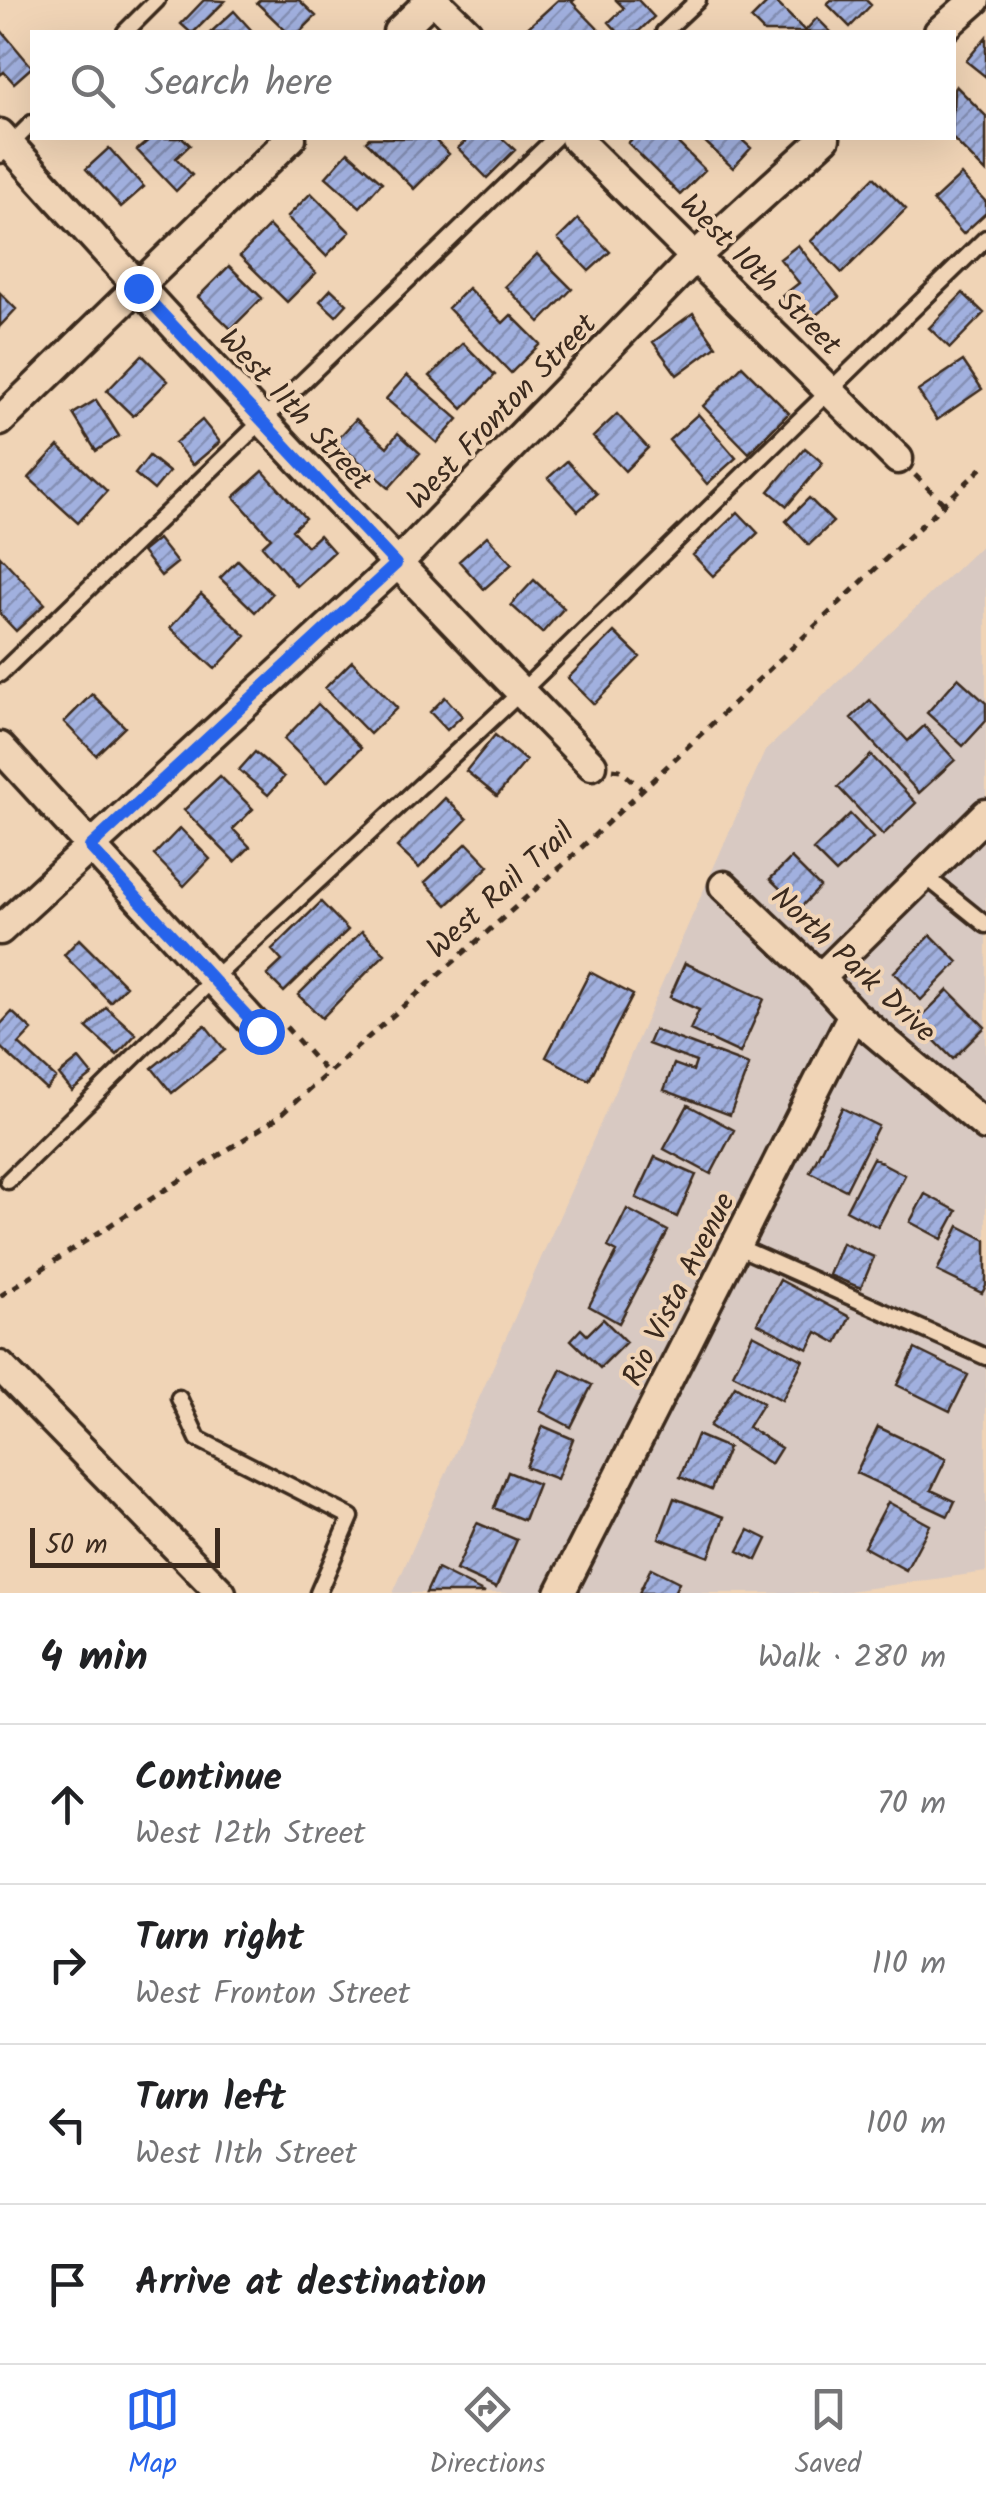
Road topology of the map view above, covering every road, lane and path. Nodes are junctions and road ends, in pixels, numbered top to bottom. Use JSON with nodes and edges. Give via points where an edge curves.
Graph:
{"nodes":[{"id":1,"x":158,"y":0,"type":"edge"},
{"id":2,"x":432,"y":0,"type":"edge"},
{"id":3,"x":698,"y":0,"type":"edge"},
{"id":4,"x":975,"y":0,"type":"edge"},
{"id":5,"x":126,"y":30,"type":"edge"},
{"id":6,"x":400,"y":30,"type":"edge"},
{"id":7,"x":465,"y":30,"type":"edge"},
{"id":8,"x":666,"y":30,"type":"edge"},
{"id":9,"x":942,"y":30,"type":"edge"},
{"id":10,"x":30,"y":125,"type":"edge"},
{"id":11,"x":289,"y":140,"type":"edge"},
{"id":12,"x":553,"y":140,"type":"edge"},
{"id":13,"x":577,"y":140,"type":"edge"},
{"id":14,"x":823,"y":140,"type":"edge"},
{"id":15,"x":3,"y":145,"type":"edge"},
{"id":16,"x":986,"y":238,"type":"edge"},
{"id":17,"x":697,"y":255,"type":"junction"},
{"id":18,"x":138,"y":288,"type":"junction"},
{"id":19,"x":830,"y":390,"type":"junction"},
{"id":20,"x":262,"y":421,"type":"junction"},
{"id":21,"x":0,"y":422,"type":"edge"},
{"id":22,"x":898,"y":459,"type":"joint"},
{"id":23,"x":986,"y":464,"type":"edge"},
{"id":24,"x":944,"y":504,"type":"junction"},
{"id":25,"x":396,"y":564,"type":"junction"},
{"id":26,"x":0,"y":674,"type":"edge"},
{"id":27,"x":521,"y":692,"type":"junction"},
{"id":28,"x":0,"y":748,"type":"edge"},
{"id":29,"x":592,"y":765,"type":"joint"},
{"id":30,"x":643,"y":790,"type":"junction"},
{"id":31,"x":986,"y":814,"type":"edge"},
{"id":32,"x":90,"y":847,"type":"junction"},
{"id":33,"x":924,"y":875,"type":"junction"},
{"id":34,"x":724,"y":886,"type":"dead end"},
{"id":35,"x":986,"y":925,"type":"edge"},
{"id":36,"x":0,"y":930,"type":"edge"},
{"id":37,"x":820,"y":978,"type":"junction"},
{"id":38,"x":213,"y":979,"type":"junction"},
{"id":39,"x":853,"y":1014,"type":"junction"},
{"id":40,"x":261,"y":1031,"type":"joint"},
{"id":41,"x":327,"y":1073,"type":"junction"},
{"id":42,"x":986,"y":1126,"type":"edge"},
{"id":43,"x":8,"y":1181,"type":"dead end"},
{"id":44,"x":736,"y":1246,"type":"junction"},
{"id":45,"x":0,"y":1296,"type":"edge"},
{"id":46,"x":986,"y":1357,"type":"edge"},
{"id":47,"x":0,"y":1366,"type":"edge"},
{"id":48,"x":180,"y":1398,"type":"dead end"},
{"id":49,"x":221,"y":1593,"type":"edge"},
{"id":50,"x":318,"y":1593,"type":"edge"},
{"id":51,"x":560,"y":1593,"type":"edge"}],
"edges":[{"from":1,"to":5,"type":"lane"},
{"from":2,"to":6,"type":"street"},
{"from":2,"to":7,"type":"street"},
{"from":3,"to":8,"type":"lane"},
{"from":4,"to":9,"type":"street"},
{"from":10,"to":15,"type":"lane"},
{"from":11,"to":18,"type":"street"},
{"from":12,"to":20,"type":"lane"},
{"from":13,"to":17,"type":"street","name":"West 10th Street"},
{"from":14,"to":17,"type":"street","name":"West Fronton Street"},
{"from":15,"to":18,"type":"street","name":"West 11th Street"},
{"from":16,"to":19,"type":"lane"},
{"from":17,"to":19,"type":"street","name":"West 10th Street"},
{"from":17,"to":25,"type":"street","name":"West Fronton Street"},
{"from":18,"to":20,"type":"street","name":"West 11th Street"},
{"from":18,"to":21,"type":"street"},
{"from":19,"to":22,"type":"street","name":"West 10th Street"},
{"from":19,"to":27,"type":"lane"},
{"from":20,"to":25,"type":"street","name":"West 11th Street"},
{"from":20,"to":26,"type":"lane"},
{"from":22,"to":24,"type":"path"},
{"from":23,"to":24,"type":"path","name":"West Rail Trail"},
{"from":24,"to":30,"type":"path","name":"West Rail Trail"},
{"from":25,"to":27,"type":"street","name":"West 11th Street"},
{"from":25,"to":32,"type":"street","name":"West Fronton Street"},
{"from":27,"to":29,"type":"street","name":"West 11th Street"},
{"from":27,"to":38,"type":"lane"},
{"from":28,"to":32,"type":"street"},
{"from":29,"to":30,"type":"path","via":[[620,770]]},
{"from":30,"to":41,"type":"path","name":"West Rail Trail"},
{"from":31,"to":33,"type":"street"},
{"from":32,"to":36,"type":"street","name":"West Fronton Street"},
{"from":32,"to":38,"type":"street"},
{"from":33,"to":35,"type":"lane"},
{"from":33,"to":37,"type":"street"},
{"from":34,"to":37,"type":"street","name":"North Park Drive"},
{"from":37,"to":39,"type":"street","name":"North Park Drive"},
{"from":38,"to":40,"type":"street"},
{"from":38,"to":43,"type":"lane"},
{"from":39,"to":42,"type":"street","name":"North Park Drive"},
{"from":39,"to":44,"type":"street","name":"Rio Vista Avenue"},
{"from":40,"to":41,"type":"path","via":[[283,1024]]},
{"from":41,"to":45,"type":"path","name":"West Rail Trail","via":[[277,1118]]},
{"from":44,"to":46,"type":"lane"},
{"from":44,"to":51,"type":"street","name":"Rio Vista Avenue"},
{"from":47,"to":49,"type":"street"},
{"from":48,"to":50,"type":"lane","via":[[198,1440],[351,1517]]}]}
